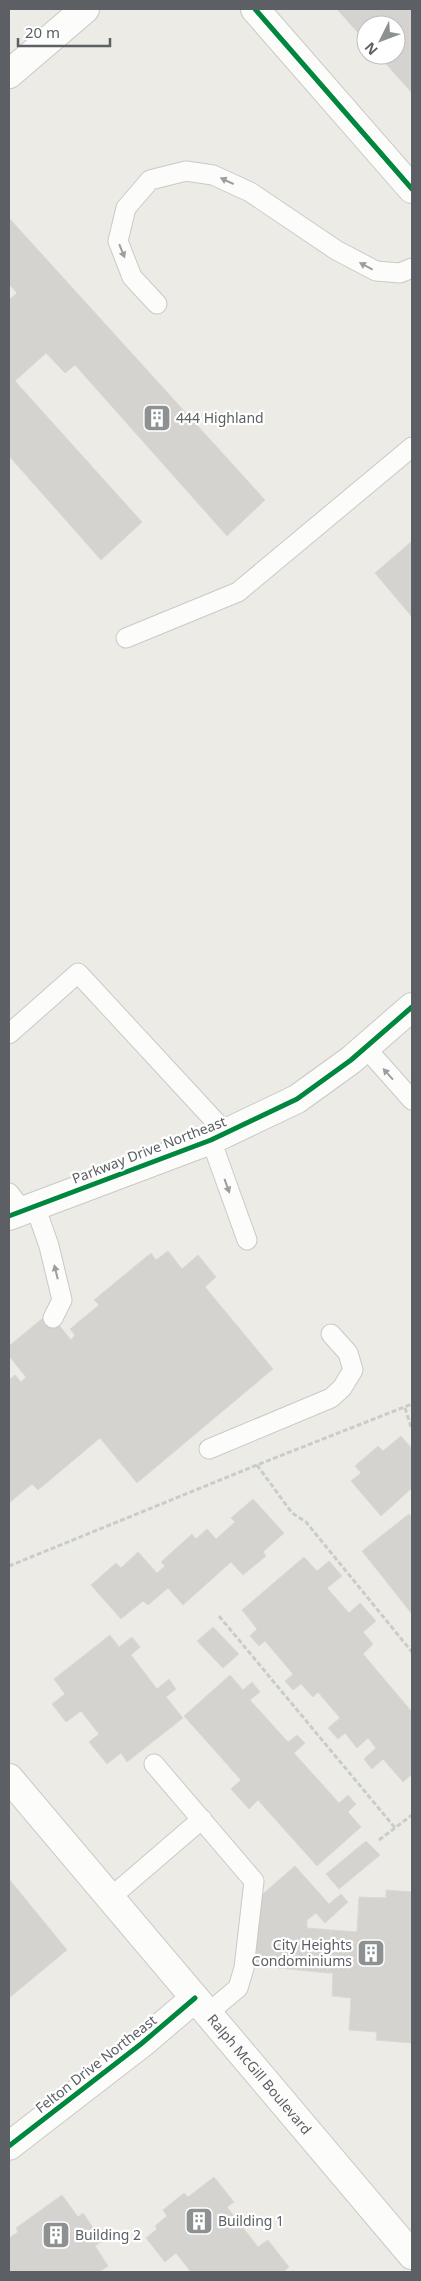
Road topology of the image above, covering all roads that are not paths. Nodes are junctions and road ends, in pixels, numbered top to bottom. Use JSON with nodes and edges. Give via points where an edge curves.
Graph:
{"nodes":[{"id":1,"x":85,"y":9,"type":"edge"},
{"id":2,"x":255,"y":9,"type":"edge"},
{"id":3,"x":9,"y":74,"type":"edge"},
{"id":4,"x":412,"y":189,"type":"edge"},
{"id":5,"x":412,"y":268,"type":"edge"},
{"id":6,"x":157,"y":304,"type":"dead end"},
{"id":7,"x":412,"y":447,"type":"edge"},
{"id":8,"x":126,"y":638,"type":"dead end"},
{"id":9,"x":412,"y":1007,"type":"edge"},
{"id":10,"x":9,"y":1034,"type":"edge"},
{"id":11,"x":365,"y":1047,"type":"junction"},
{"id":12,"x":412,"y":1100,"type":"edge"},
{"id":13,"x":218,"y":1136,"type":"junction"},
{"id":14,"x":19,"y":1206,"type":"edge"},
{"id":15,"x":247,"y":1240,"type":"dead end"},
{"id":16,"x":53,"y":1318,"type":"dead end"},
{"id":17,"x":331,"y":1334,"type":"dead end"},
{"id":18,"x":209,"y":1448,"type":"dead end"},
{"id":19,"x":154,"y":1764,"type":"dead end"},
{"id":20,"x":9,"y":1778,"type":"edge"},
{"id":21,"x":202,"y":1819,"type":"junction"},
{"id":22,"x":110,"y":1898,"type":"junction"},
{"id":23,"x":201,"y":2006,"type":"junction"},
{"id":24,"x":9,"y":2146,"type":"edge"},
{"id":25,"x":412,"y":2255,"type":"edge"}],
"edges":[{"from":1,"to":3,"type":"main road"},
{"from":2,"to":4,"type":"main road"},
{"from":5,"to":6,"type":"lane","one_way":true,"via":[[400,273],[376,271],[336,250],[250,192],[213,174],[186,171],[150,180],[126,208],[118,241],[132,277]]},
{"from":7,"to":8,"type":"lane","via":[[238,592]]},
{"from":9,"to":11,"type":"main road","name":"Parkway Drive Northeast"},
{"from":10,"to":13,"type":"lane","via":[[78,973]]},
{"from":12,"to":11,"type":"lane","one_way":true},
{"from":11,"to":13,"type":"main road","name":"Parkway Drive Northeast","via":[[297,1098]]},
{"from":13,"to":14,"type":"main road","name":"Parkway Drive Northeast"},
{"from":13,"to":15,"type":"lane","one_way":true},
{"from":16,"to":14,"type":"lane","one_way":true,"via":[[62,1300],[49,1246]]},
{"from":17,"to":18,"type":"lane","via":[[348,1353],[353,1370],[342,1388],[331,1398]]},
{"from":19,"to":21,"type":"lane"},
{"from":20,"to":22,"type":"main road","name":"Ralph McGill Boulevard"},
{"from":21,"to":22,"type":"lane"},
{"from":21,"to":23,"type":"lane","via":[[254,1881],[244,1968],[238,1988]]},
{"from":22,"to":23,"type":"main road","name":"Ralph McGill Boulevard"},
{"from":23,"to":24,"type":"main road","name":"Felton Drive Northeast","via":[[142,2044]]},
{"from":23,"to":25,"type":"main road","name":"Ralph McGill Boulevard"}]}
